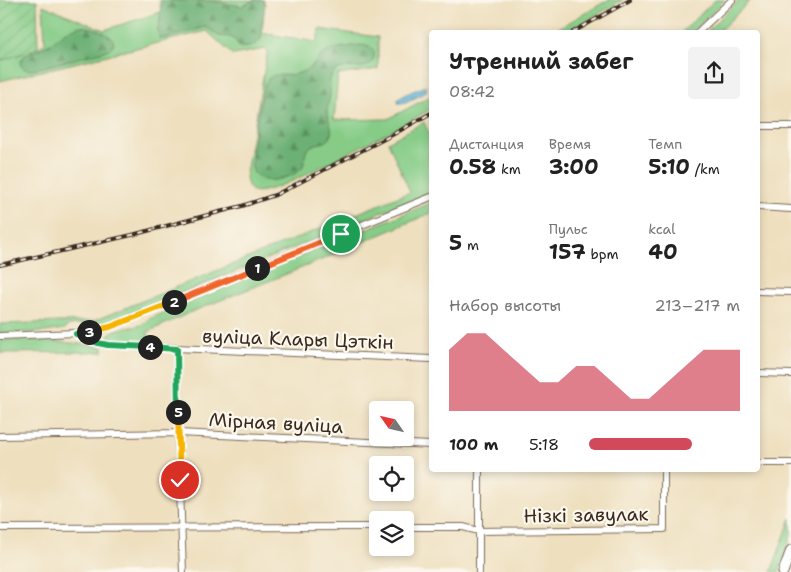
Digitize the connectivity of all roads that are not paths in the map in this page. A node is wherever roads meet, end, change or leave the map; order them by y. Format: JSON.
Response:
{"nodes":[{"id":1,"x":732,"y":0,"type":"edge"},
{"id":2,"x":700,"y":30,"type":"edge"},
{"id":3,"x":760,"y":126,"type":"edge"},
{"id":4,"x":791,"y":126,"type":"edge"},
{"id":5,"x":429,"y":198,"type":"edge"},
{"id":6,"x":760,"y":207,"type":"edge"},
{"id":7,"x":791,"y":208,"type":"edge"},
{"id":8,"x":760,"y":291,"type":"edge"},
{"id":9,"x":791,"y":292,"type":"edge"},
{"id":10,"x":76,"y":334,"type":"junction"},
{"id":11,"x":0,"y":336,"type":"edge"},
{"id":12,"x":177,"y":349,"type":"junction"},
{"id":13,"x":429,"y":359,"type":"edge"},
{"id":14,"x":760,"y":372,"type":"edge"},
{"id":15,"x":791,"y":374,"type":"edge"},
{"id":16,"x":178,"y":433,"type":"junction"},
{"id":17,"x":0,"y":436,"type":"edge"},
{"id":18,"x":429,"y":445,"type":"edge"},
{"id":19,"x":760,"y":462,"type":"edge"},
{"id":20,"x":791,"y":463,"type":"edge"},
{"id":21,"x":480,"y":472,"type":"edge"},
{"id":22,"x":664,"y":472,"type":"edge"},
{"id":23,"x":369,"y":527,"type":"edge"},
{"id":24,"x":414,"y":527,"type":"edge"},
{"id":25,"x":0,"y":528,"type":"edge"},
{"id":26,"x":182,"y":528,"type":"junction"},
{"id":27,"x":479,"y":531,"type":"junction"},
{"id":28,"x":791,"y":550,"type":"edge"},
{"id":29,"x":183,"y":572,"type":"edge"},
{"id":30,"x":479,"y":572,"type":"edge"},
{"id":31,"x":783,"y":572,"type":"edge"}],
"edges":[{"from":1,"to":2,"type":"street"},
{"from":3,"to":4,"type":"street"},
{"from":5,"to":10,"type":"street"},
{"from":6,"to":7,"type":"street"},
{"from":8,"to":9,"type":"street"},
{"from":10,"to":11,"type":"street"},
{"from":10,"to":12,"type":"street","name":"вуліца Клары Цэткін"},
{"from":12,"to":13,"type":"street","name":"вуліца Клары Цэткін"},
{"from":12,"to":16,"type":"street"},
{"from":14,"to":15,"type":"street"},
{"from":16,"to":17,"type":"street","name":"Мірная вуліца"},
{"from":16,"to":18,"type":"street","name":"Мірная вуліца"},
{"from":16,"to":26,"type":"street"},
{"from":19,"to":20,"type":"street"},
{"from":21,"to":27,"type":"street"},
{"from":22,"to":27,"type":"street","name":"Нізкі завулак"},
{"from":23,"to":26,"type":"street"},
{"from":24,"to":27,"type":"street"},
{"from":25,"to":26,"type":"street"},
{"from":26,"to":29,"type":"street"},
{"from":27,"to":30,"type":"street"},
{"from":28,"to":31,"type":"main road"}]}
